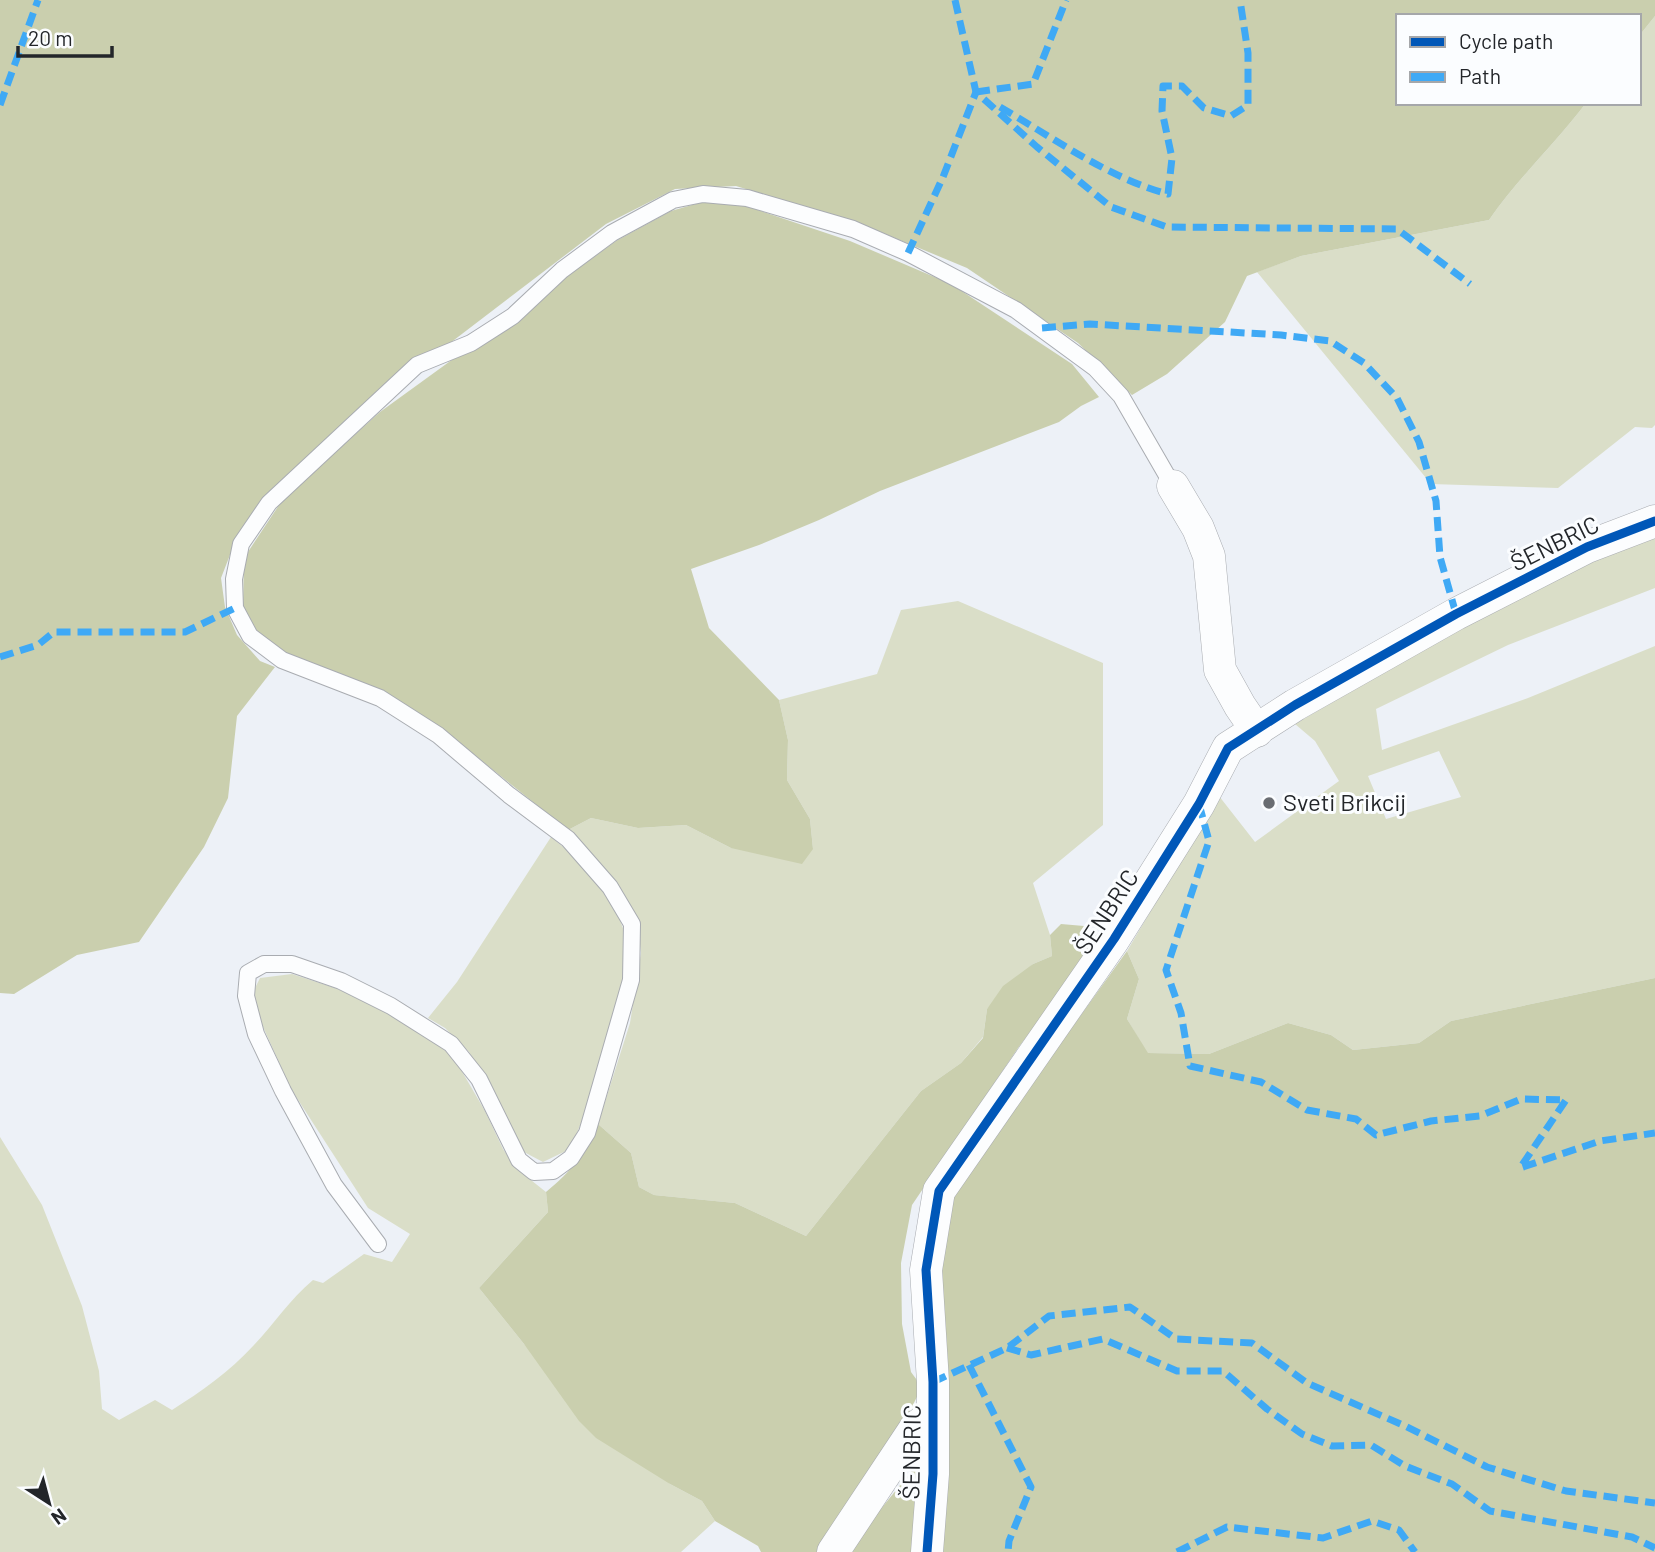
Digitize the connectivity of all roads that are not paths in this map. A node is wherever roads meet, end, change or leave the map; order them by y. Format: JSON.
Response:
{"nodes":[{"id":1,"x":1173,"y":486,"type":"joint"},
{"id":2,"x":1655,"y":521,"type":"edge"},
{"id":3,"x":1257,"y":731,"type":"junction"},
{"id":4,"x":378,"y":1244,"type":"dead end"},
{"id":5,"x":932,"y":1415,"type":"junction"},
{"id":6,"x":833,"y":1552,"type":"edge"},
{"id":7,"x":927,"y":1552,"type":"edge"}],
"edges":[{"from":1,"to":3,"type":"street"},
{"from":1,"to":4,"type":"lane"},
{"from":2,"to":3,"type":"street","name":"ŠENBRIC"},
{"from":3,"to":5,"type":"street","name":"ŠENBRIC"},
{"from":5,"to":6,"type":"street","name":"ŠENBRIC"},
{"from":5,"to":7,"type":"street","name":"ŠENBRIC"}]}
